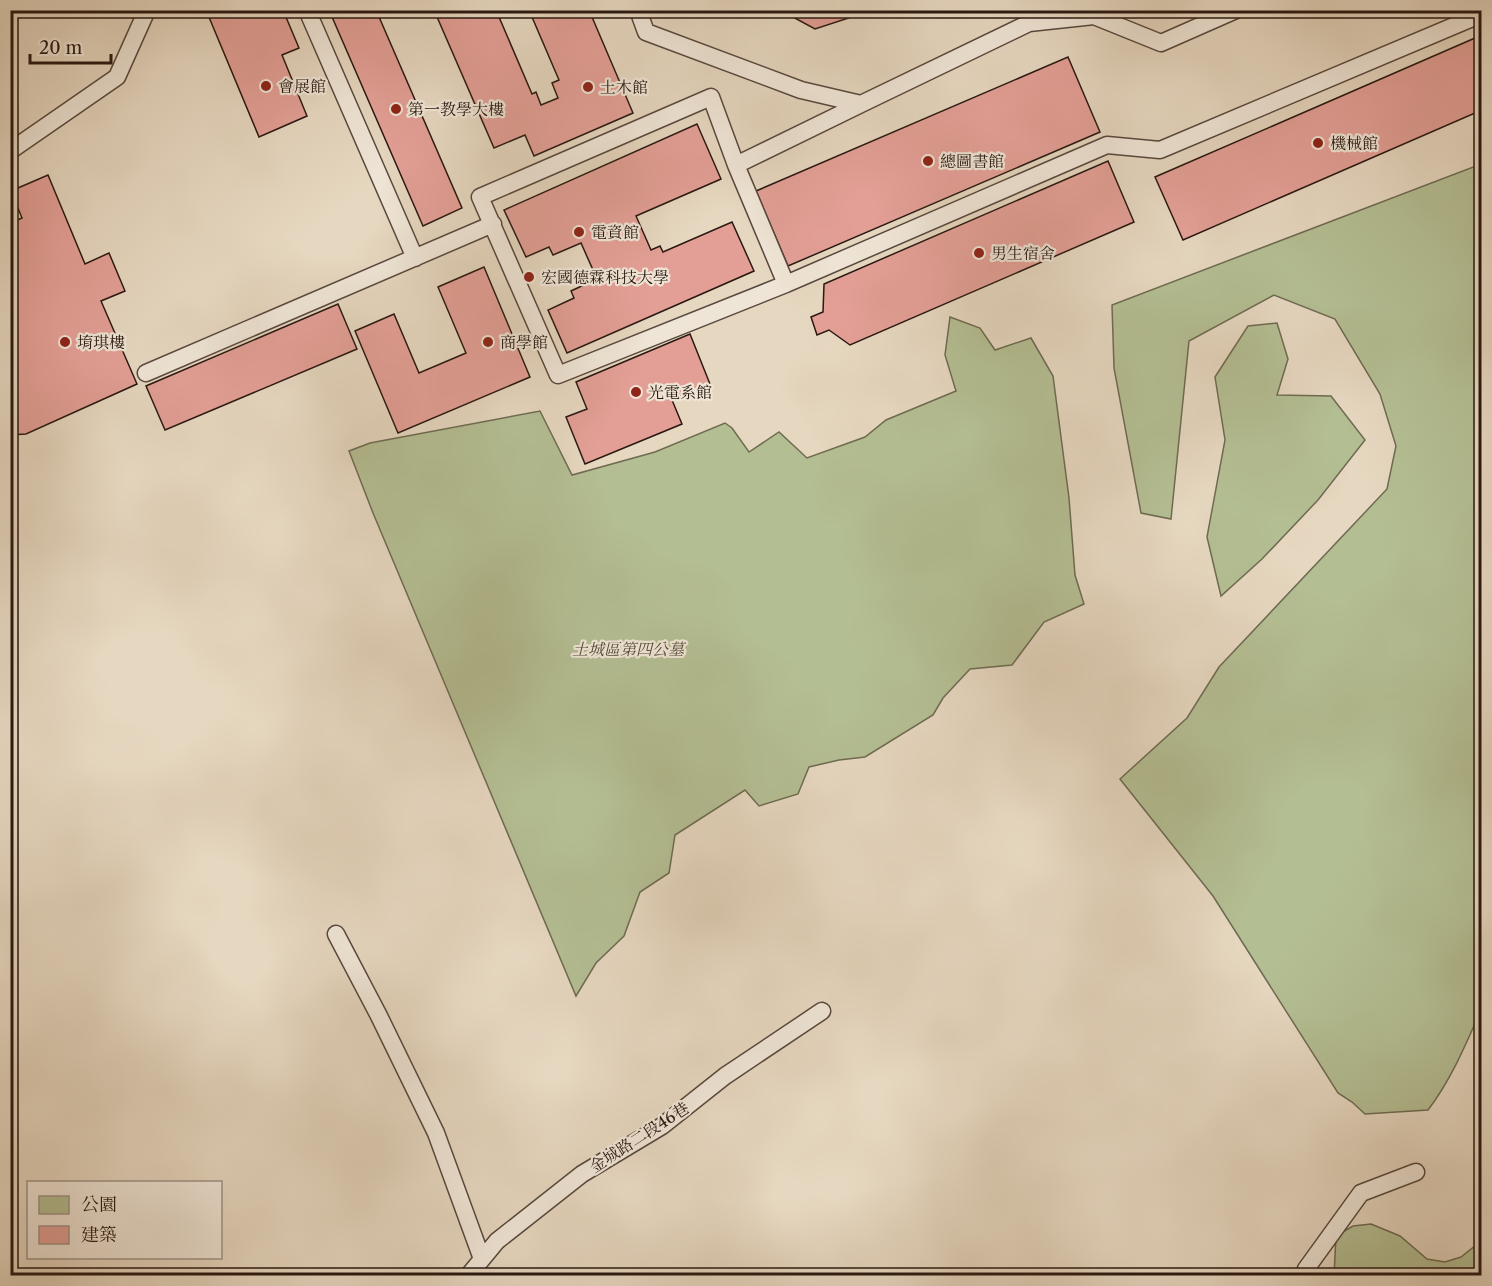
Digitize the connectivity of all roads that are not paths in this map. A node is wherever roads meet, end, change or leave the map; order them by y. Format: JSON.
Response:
{"nodes":[{"id":1,"x":147,"y":10,"type":"edge"},
{"id":2,"x":307,"y":10,"type":"edge"},
{"id":3,"x":638,"y":10,"type":"edge"},
{"id":4,"x":1236,"y":10,"type":"edge"},
{"id":5,"x":1482,"y":14,"type":"edge"},
{"id":6,"x":861,"y":104,"type":"junction"},
{"id":7,"x":10,"y":151,"type":"edge"},
{"id":8,"x":736,"y":165,"type":"junction"},
{"id":9,"x":493,"y":224,"type":"junction"},
{"id":10,"x":415,"y":258,"type":"junction"},
{"id":11,"x":786,"y":284,"type":"junction"},
{"id":12,"x":146,"y":373,"type":"dead end"},
{"id":13,"x":336,"y":934,"type":"dead end"},
{"id":14,"x":822,"y":1011,"type":"dead end"},
{"id":15,"x":1416,"y":1172,"type":"dead end"},
{"id":16,"x":482,"y":1259,"type":"junction"},
{"id":17,"x":468,"y":1275,"type":"edge"},
{"id":18,"x":1305,"y":1275,"type":"edge"}],
"edges":[{"from":1,"to":7,"type":"lane"},
{"from":2,"to":10,"type":"lane"},
{"from":3,"to":6,"type":"lane"},
{"from":4,"to":6,"type":"lane"},
{"from":5,"to":11,"type":"lane"},
{"from":6,"to":8,"type":"lane"},
{"from":8,"to":9,"type":"lane"},
{"from":8,"to":11,"type":"lane"},
{"from":9,"to":10,"type":"lane"},
{"from":9,"to":11,"type":"lane"},
{"from":10,"to":12,"type":"lane"},
{"from":13,"to":16,"type":"lane"},
{"from":14,"to":16,"type":"lane","name":"金城路二段46巷"},
{"from":15,"to":18,"type":"lane"},
{"from":16,"to":17,"type":"lane","name":"金城路二段46巷"}]}
